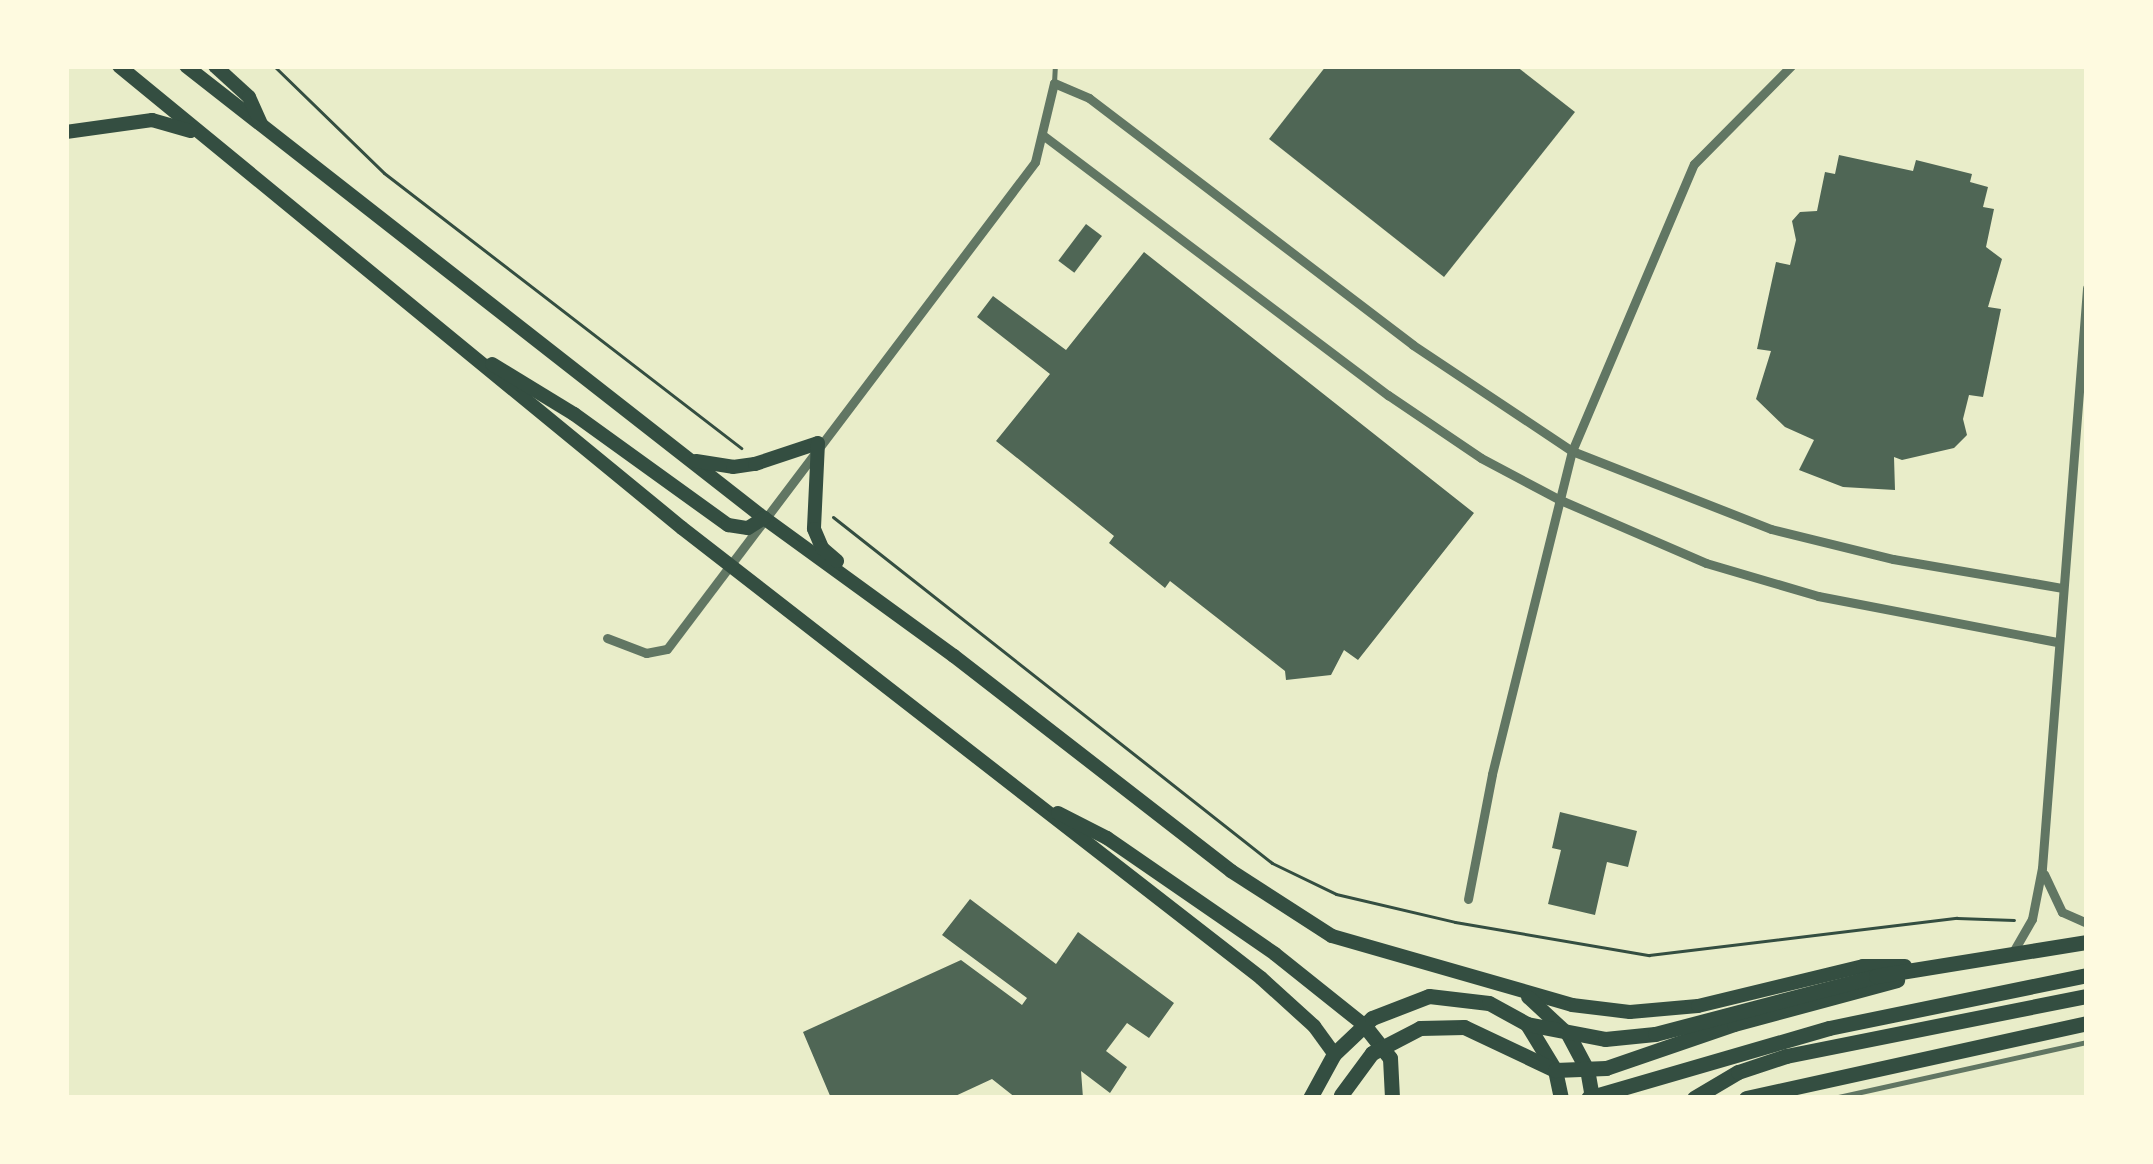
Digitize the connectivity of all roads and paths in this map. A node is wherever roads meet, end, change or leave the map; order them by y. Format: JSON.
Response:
{"nodes":[{"id":1,"x":119,"y":66,"type":"edge"},
{"id":2,"x":186,"y":66,"type":"edge"},
{"id":3,"x":215,"y":66,"type":"edge"},
{"id":4,"x":274,"y":66,"type":"edge"},
{"id":5,"x":1055,"y":66,"type":"edge"},
{"id":6,"x":1791,"y":66,"type":"edge"},
{"id":7,"x":1054,"y":83,"type":"junction"},
{"id":8,"x":264,"y":128,"type":"junction"},
{"id":9,"x":66,"y":132,"type":"edge"},
{"id":10,"x":201,"y":134,"type":"junction"},
{"id":11,"x":1044,"y":136,"type":"junction"},
{"id":12,"x":2087,"y":288,"type":"edge"},
{"id":13,"x":447,"y":337,"type":"junction"},
{"id":14,"x":818,"y":442,"type":"junction"},
{"id":15,"x":1572,"y":452,"type":"junction"},
{"id":16,"x":687,"y":458,"type":"junction"},
{"id":17,"x":755,"y":464,"type":"junction"},
{"id":18,"x":1558,"y":500,"type":"junction"},
{"id":19,"x":829,"y":514,"type":"dead end"},
{"id":20,"x":764,"y":518,"type":"junction"},
{"id":21,"x":731,"y":566,"type":"junction"},
{"id":22,"x":859,"y":587,"type":"junction"},
{"id":23,"x":2062,"y":588,"type":"junction"},
{"id":24,"x":608,"y":638,"type":"dead end"},
{"id":25,"x":2056,"y":642,"type":"junction"},
{"id":26,"x":1042,"y":805,"type":"junction"},
{"id":27,"x":2042,"y":868,"type":"junction"},
{"id":28,"x":1468,"y":899,"type":"dead end"},
{"id":29,"x":2024,"y":920,"type":"dead end"},
{"id":30,"x":2087,"y":922,"type":"edge"},
{"id":31,"x":2087,"y":942,"type":"edge"},
{"id":32,"x":2010,"y":956,"type":"junction"},
{"id":33,"x":1934,"y":967,"type":"junction"},
{"id":34,"x":2087,"y":975,"type":"edge"},
{"id":35,"x":1514,"y":988,"type":"junction"},
{"id":36,"x":2087,"y":996,"type":"edge"},
{"id":37,"x":2087,"y":1023,"type":"edge"},
{"id":38,"x":1364,"y":1024,"type":"junction"},
{"id":39,"x":1527,"y":1024,"type":"junction"},
{"id":40,"x":1568,"y":1034,"type":"junction"},
{"id":41,"x":2087,"y":1042,"type":"edge"},
{"id":42,"x":1382,"y":1045,"type":"junction"},
{"id":43,"x":1334,"y":1054,"type":"junction"},
{"id":44,"x":1588,"y":1069,"type":"junction"},
{"id":45,"x":1555,"y":1070,"type":"junction"},
{"id":46,"x":1340,"y":1096,"type":"edge"},
{"id":47,"x":1310,"y":1098,"type":"edge"},
{"id":48,"x":1392,"y":1098,"type":"edge"},
{"id":49,"x":1561,"y":1098,"type":"edge"},
{"id":50,"x":1590,"y":1098,"type":"edge"},
{"id":51,"x":1694,"y":1098,"type":"edge"},
{"id":52,"x":1746,"y":1098,"type":"edge"},
{"id":53,"x":1834,"y":1098,"type":"edge"}],
"edges":[{"from":1,"to":10,"type":"main road"},
{"from":2,"to":8,"type":"main road"},
{"from":3,"to":8,"type":"main road"},
{"from":4,"to":17,"type":"path"},
{"from":5,"to":7,"type":"lane"},
{"from":6,"to":15,"type":"street"},
{"from":7,"to":11,"type":"street"},
{"from":7,"to":15,"type":"street"},
{"from":8,"to":16,"type":"main road"},
{"from":9,"to":10,"type":"main road"},
{"from":10,"to":13,"type":"main road"},
{"from":11,"to":14,"type":"street"},
{"from":11,"to":18,"type":"street"},
{"from":12,"to":23,"type":"street"},
{"from":13,"to":20,"type":"main road"},
{"from":13,"to":21,"type":"main road"},
{"from":14,"to":17,"type":"main road"},
{"from":14,"to":20,"type":"street"},
{"from":14,"to":22,"type":"main road"},
{"from":15,"to":18,"type":"street"},
{"from":15,"to":23,"type":"street"},
{"from":16,"to":17,"type":"main road"},
{"from":16,"to":20,"type":"main road"},
{"from":18,"to":25,"type":"street"},
{"from":18,"to":28,"type":"street"},
{"from":19,"to":29,"type":"path"},
{"from":20,"to":21,"type":"street"},
{"from":20,"to":22,"type":"main road"},
{"from":21,"to":24,"type":"street"},
{"from":21,"to":26,"type":"main road"},
{"from":22,"to":35,"type":"main road"},
{"from":23,"to":25,"type":"street"},
{"from":25,"to":27,"type":"street"},
{"from":26,"to":38,"type":"main road"},
{"from":26,"to":43,"type":"main road"},
{"from":27,"to":30,"type":"street"},
{"from":27,"to":32,"type":"street"},
{"from":31,"to":32,"type":"main road"},
{"from":32,"to":33,"type":"main road"},
{"from":33,"to":35,"type":"main road"},
{"from":33,"to":40,"type":"main road"},
{"from":33,"to":44,"type":"main road"},
{"from":34,"to":50,"type":"main road"},
{"from":35,"to":40,"type":"main road"},
{"from":36,"to":51,"type":"main road"},
{"from":37,"to":52,"type":"main road"},
{"from":38,"to":39,"type":"main road"},
{"from":38,"to":42,"type":"main road"},
{"from":38,"to":43,"type":"main road"},
{"from":39,"to":40,"type":"main road"},
{"from":39,"to":45,"type":"main road"},
{"from":40,"to":44,"type":"main road"},
{"from":41,"to":53,"type":"lane"},
{"from":42,"to":45,"type":"main road"},
{"from":42,"to":46,"type":"main road"},
{"from":42,"to":48,"type":"main road"},
{"from":43,"to":46,"type":"main road"},
{"from":43,"to":47,"type":"main road"},
{"from":44,"to":45,"type":"main road"},
{"from":44,"to":50,"type":"main road"},
{"from":45,"to":49,"type":"main road"}]}
